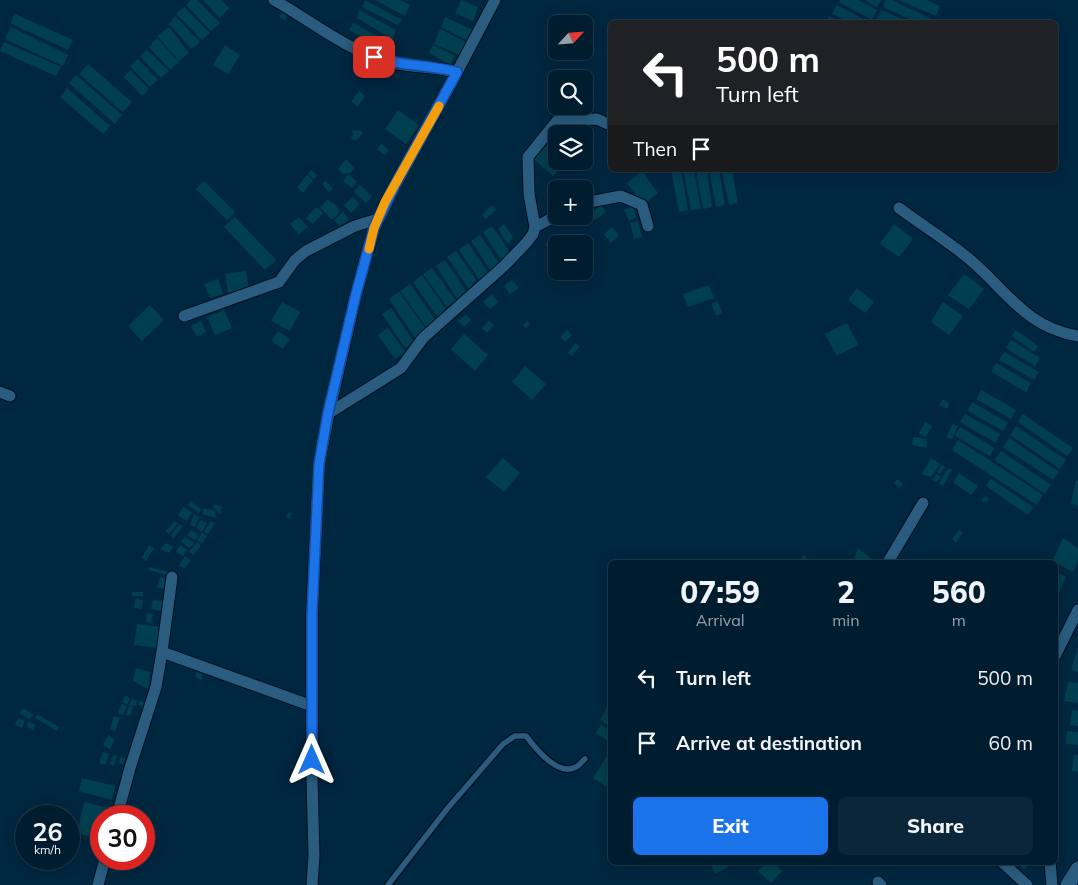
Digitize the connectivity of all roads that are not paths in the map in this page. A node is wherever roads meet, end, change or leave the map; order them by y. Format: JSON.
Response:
{"nodes":[{"id":1,"x":274,"y":0,"type":"edge"},
{"id":2,"x":495,"y":0,"type":"edge"},
{"id":3,"x":457,"y":72,"type":"junction"},
{"id":4,"x":608,"y":124,"type":"edge"},
{"id":5,"x":593,"y":201,"type":"edge"},
{"id":6,"x":899,"y":208,"type":"dead end"},
{"id":7,"x":378,"y":219,"type":"junction"},
{"id":8,"x":548,"y":220,"type":"edge"},
{"id":9,"x":648,"y":226,"type":"dead end"},
{"id":10,"x":535,"y":227,"type":"junction"},
{"id":11,"x":184,"y":316,"type":"dead end"},
{"id":12,"x":1078,"y":336,"type":"edge"},
{"id":13,"x":328,"y":413,"type":"junction"},
{"id":14,"x":923,"y":504,"type":"dead end"},
{"id":15,"x":889,"y":560,"type":"edge"},
{"id":16,"x":172,"y":577,"type":"dead end"},
{"id":17,"x":1078,"y":610,"type":"edge"},
{"id":18,"x":1058,"y":650,"type":"edge"},
{"id":19,"x":162,"y":652,"type":"junction"},
{"id":20,"x":312,"y":706,"type":"junction"},
{"id":21,"x":585,"y":759,"type":"dead end"},
{"id":22,"x":121,"y":805,"type":"edge"},
{"id":23,"x":1005,"y":865,"type":"edge"},
{"id":24,"x":1050,"y":865,"type":"edge"},
{"id":25,"x":1078,"y":869,"type":"edge"},
{"id":26,"x":102,"y":870,"type":"edge"},
{"id":27,"x":98,"y":885,"type":"edge"},
{"id":28,"x":312,"y":885,"type":"edge"},
{"id":29,"x":388,"y":885,"type":"edge"},
{"id":30,"x":1027,"y":885,"type":"edge"},
{"id":31,"x":1052,"y":885,"type":"edge"},
{"id":32,"x":1068,"y":885,"type":"edge"}],
"edges":[{"from":1,"to":3,"type":"street"},
{"from":2,"to":3,"type":"street"},
{"from":3,"to":7,"type":"street"},
{"from":4,"to":10,"type":"street"},
{"from":5,"to":9,"type":"street"},
{"from":6,"to":12,"type":"street"},
{"from":7,"to":11,"type":"street"},
{"from":7,"to":13,"type":"street"},
{"from":8,"to":10,"type":"street"},
{"from":10,"to":13,"type":"street"},
{"from":13,"to":20,"type":"street"},
{"from":14,"to":15,"type":"street"},
{"from":16,"to":19,"type":"street"},
{"from":17,"to":18,"type":"street"},
{"from":19,"to":20,"type":"street"},
{"from":19,"to":22,"type":"street"},
{"from":20,"to":28,"type":"street"},
{"from":21,"to":29,"type":"lane"},
{"from":23,"to":30,"type":"street"},
{"from":24,"to":31,"type":"street"},
{"from":25,"to":32,"type":"main road"},
{"from":26,"to":27,"type":"street"}]}
